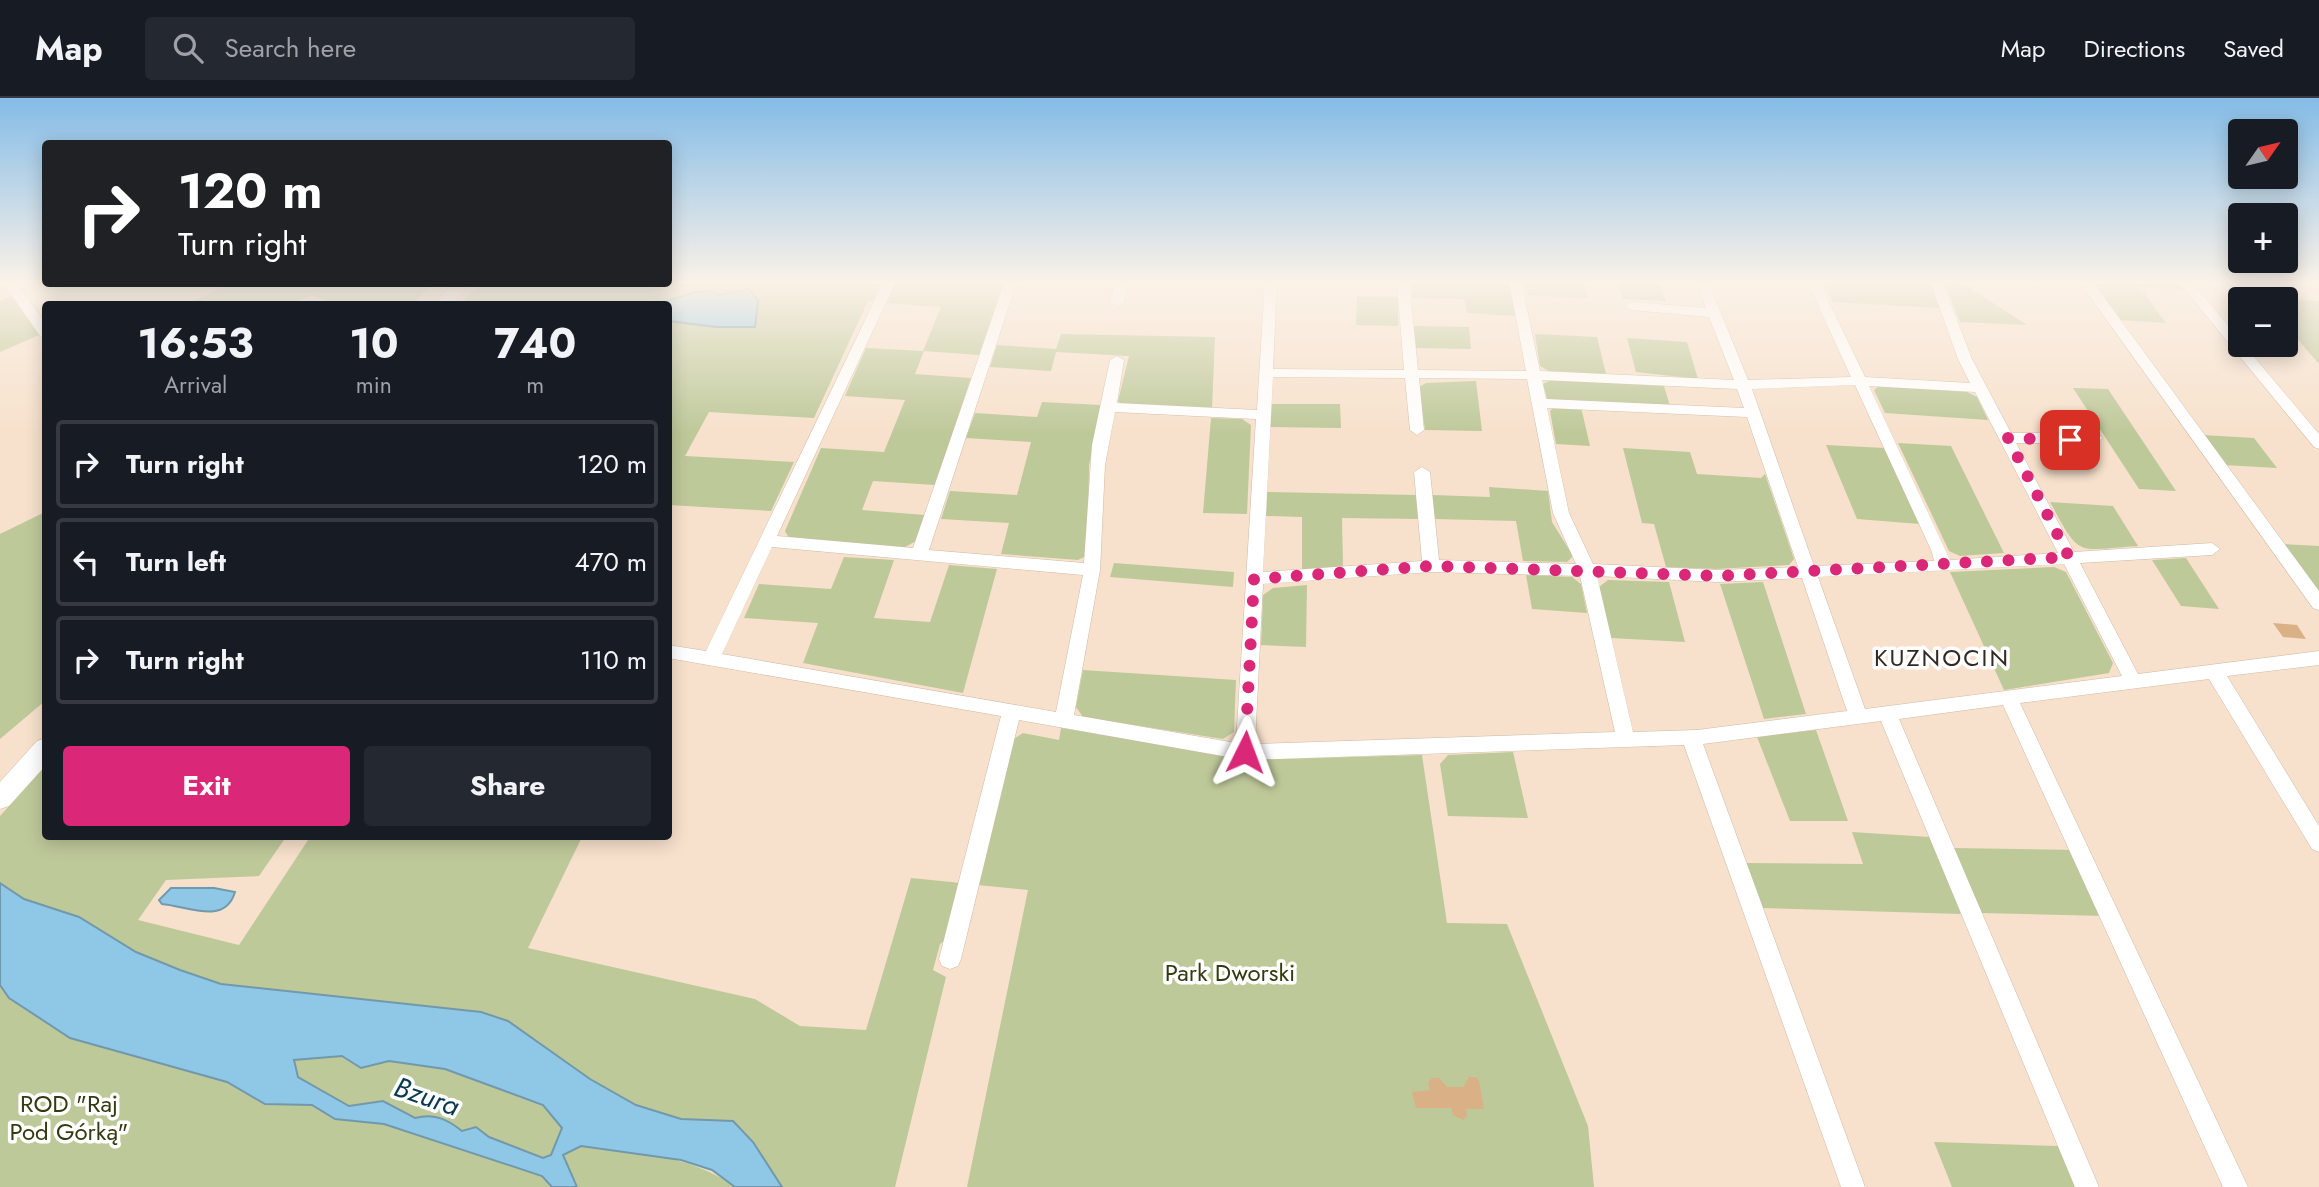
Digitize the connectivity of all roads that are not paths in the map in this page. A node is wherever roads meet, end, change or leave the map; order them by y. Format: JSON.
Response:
{"nodes":[{"id":1,"x":866,"y":332,"type":"edge"},
{"id":2,"x":994,"y":332,"type":"edge"},
{"id":3,"x":1268,"y":332,"type":"edge"},
{"id":4,"x":1407,"y":332,"type":"edge"},
{"id":5,"x":1525,"y":332,"type":"edge"},
{"id":6,"x":1722,"y":332,"type":"edge"},
{"id":7,"x":1836,"y":332,"type":"edge"},
{"id":8,"x":1955,"y":332,"type":"edge"},
{"id":9,"x":2122,"y":332,"type":"edge"},
{"id":10,"x":2226,"y":332,"type":"edge"},
{"id":11,"x":1117,"y":360,"type":"dead end"},
{"id":12,"x":1266,"y":373,"type":"junction"},
{"id":13,"x":1533,"y":375,"type":"junction"},
{"id":14,"x":1411,"y":377,"type":"junction"},
{"id":15,"x":1860,"y":381,"type":"junction"},
{"id":16,"x":1743,"y":385,"type":"junction"},
{"id":17,"x":1980,"y":388,"type":"junction"},
{"id":18,"x":1540,"y":403,"type":"junction"},
{"id":19,"x":1109,"y":407,"type":"junction"},
{"id":20,"x":1753,"y":413,"type":"junction"},
{"id":21,"x":1262,"y":415,"type":"junction"},
{"id":22,"x":1417,"y":430,"type":"dead end"},
{"id":23,"x":2008,"y":438,"type":"junction"},
{"id":24,"x":2096,"y":438,"type":"dead end"},
{"id":25,"x":2319,"y":444,"type":"edge"},
{"id":26,"x":1422,"y":472,"type":"dead end"},
{"id":27,"x":767,"y":541,"type":"junction"},
{"id":28,"x":2212,"y":549,"type":"dead end"},
{"id":29,"x":919,"y":555,"type":"junction"},
{"id":30,"x":2069,"y":557,"type":"junction"},
{"id":31,"x":1431,"y":566,"type":"junction"},
{"id":32,"x":1943,"y":566,"type":"junction"},
{"id":33,"x":1092,"y":570,"type":"junction"},
{"id":34,"x":1587,"y":570,"type":"junction"},
{"id":35,"x":1807,"y":572,"type":"junction"},
{"id":36,"x":1254,"y":579,"type":"junction"},
{"id":37,"x":2319,"y":604,"type":"edge"},
{"id":38,"x":672,"y":651,"type":"edge"},
{"id":39,"x":2319,"y":657,"type":"edge"},
{"id":40,"x":711,"y":659,"type":"junction"},
{"id":41,"x":2214,"y":671,"type":"junction"},
{"id":42,"x":2133,"y":681,"type":"junction"},
{"id":43,"x":2008,"y":696,"type":"junction"},
{"id":44,"x":1887,"y":712,"type":"junction"},
{"id":45,"x":1011,"y":713,"type":"junction"},
{"id":46,"x":1858,"y":716,"type":"junction"},
{"id":47,"x":1063,"y":722,"type":"junction"},
{"id":48,"x":1691,"y":737,"type":"junction"},
{"id":49,"x":1626,"y":740,"type":"junction"},
{"id":50,"x":42,"y":752,"type":"edge"},
{"id":51,"x":1245,"y":752,"type":"junction"},
{"id":52,"x":0,"y":799,"type":"edge"},
{"id":53,"x":2319,"y":843,"type":"edge"},
{"id":54,"x":950,"y":959,"type":"dead end"},
{"id":55,"x":1853,"y":1187,"type":"edge"},
{"id":56,"x":2087,"y":1187,"type":"edge"},
{"id":57,"x":2236,"y":1187,"type":"edge"}],
"edges":[{"from":1,"to":27,"type":"street"},
{"from":2,"to":29,"type":"street"},
{"from":3,"to":12,"type":"street"},
{"from":4,"to":14,"type":"street"},
{"from":5,"to":13,"type":"street"},
{"from":6,"to":16,"type":"street"},
{"from":7,"to":15,"type":"street"},
{"from":8,"to":17,"type":"street"},
{"from":9,"to":37,"type":"street"},
{"from":10,"to":25,"type":"street"},
{"from":11,"to":19,"type":"street"},
{"from":12,"to":14,"type":"street"},
{"from":12,"to":21,"type":"street"},
{"from":13,"to":14,"type":"street"},
{"from":13,"to":16,"type":"street"},
{"from":13,"to":18,"type":"street"},
{"from":14,"to":22,"type":"street"},
{"from":15,"to":16,"type":"street"},
{"from":15,"to":17,"type":"street"},
{"from":15,"to":32,"type":"street"},
{"from":16,"to":20,"type":"street"},
{"from":17,"to":23,"type":"street"},
{"from":18,"to":20,"type":"street"},
{"from":18,"to":34,"type":"street"},
{"from":19,"to":21,"type":"street"},
{"from":19,"to":33,"type":"street"},
{"from":20,"to":35,"type":"street"},
{"from":21,"to":36,"type":"street"},
{"from":23,"to":24,"type":"street"},
{"from":23,"to":30,"type":"street"},
{"from":26,"to":31,"type":"street"},
{"from":27,"to":29,"type":"street"},
{"from":27,"to":40,"type":"street"},
{"from":28,"to":30,"type":"street"},
{"from":29,"to":33,"type":"street"},
{"from":30,"to":32,"type":"street"},
{"from":30,"to":42,"type":"street"},
{"from":31,"to":34,"type":"street"},
{"from":31,"to":36,"type":"street"},
{"from":32,"to":35,"type":"street"},
{"from":33,"to":47,"type":"street"},
{"from":34,"to":35,"type":"street"},
{"from":34,"to":49,"type":"street"},
{"from":35,"to":46,"type":"street"},
{"from":36,"to":51,"type":"street"},
{"from":38,"to":40,"type":"street"},
{"from":39,"to":41,"type":"street"},
{"from":40,"to":45,"type":"street"},
{"from":41,"to":42,"type":"street"},
{"from":41,"to":53,"type":"street"},
{"from":42,"to":43,"type":"street"},
{"from":43,"to":44,"type":"street"},
{"from":43,"to":57,"type":"street"},
{"from":44,"to":46,"type":"street"},
{"from":44,"to":56,"type":"street"},
{"from":45,"to":47,"type":"street"},
{"from":45,"to":54,"type":"street"},
{"from":46,"to":48,"type":"street"},
{"from":47,"to":51,"type":"street"},
{"from":48,"to":49,"type":"street"},
{"from":48,"to":55,"type":"street"},
{"from":49,"to":51,"type":"street"},
{"from":50,"to":52,"type":"main road"}]}
